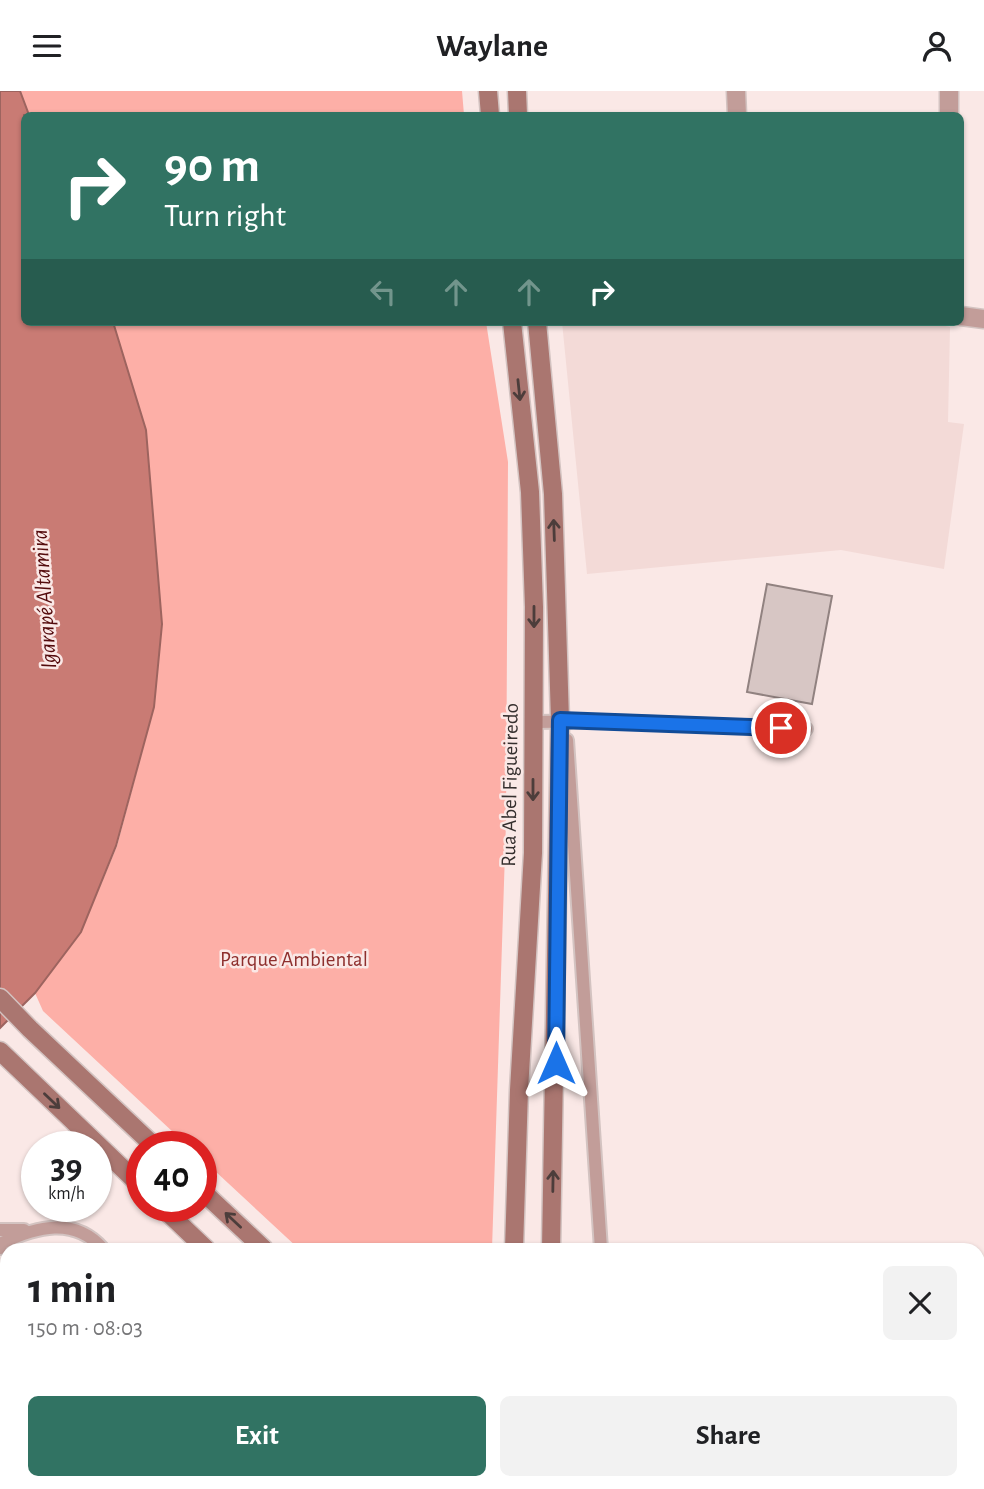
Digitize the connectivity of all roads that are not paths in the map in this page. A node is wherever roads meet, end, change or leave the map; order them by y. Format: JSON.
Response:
{"nodes":[{"id":1,"x":488,"y":91,"type":"edge"},
{"id":2,"x":517,"y":91,"type":"edge"},
{"id":3,"x":736,"y":91,"type":"edge"},
{"id":4,"x":949,"y":91,"type":"edge"},
{"id":5,"x":490,"y":112,"type":"edge"},
{"id":6,"x":518,"y":112,"type":"edge"},
{"id":7,"x":737,"y":112,"type":"edge"},
{"id":8,"x":949,"y":112,"type":"edge"},
{"id":9,"x":964,"y":316,"type":"edge"},
{"id":10,"x":984,"y":319,"type":"edge"},
{"id":11,"x":512,"y":326,"type":"edge"},
{"id":12,"x":537,"y":326,"type":"edge"},
{"id":13,"x":563,"y":720,"type":"junction"},
{"id":14,"x":534,"y":722,"type":"junction"},
{"id":15,"x":806,"y":729,"type":"dead end"},
{"id":16,"x":0,"y":998,"type":"edge"},
{"id":17,"x":1,"y":1053,"type":"edge"},
{"id":18,"x":138,"y":1131,"type":"edge"},
{"id":19,"x":126,"y":1172,"type":"edge"},
{"id":20,"x":217,"y":1205,"type":"edge"},
{"id":21,"x":178,"y":1222,"type":"edge"},
{"id":22,"x":0,"y":1230,"type":"edge"},
{"id":23,"x":30,"y":1230,"type":"junction"},
{"id":24,"x":4,"y":1243,"type":"edge"},
{"id":25,"x":94,"y":1243,"type":"edge"},
{"id":26,"x":200,"y":1243,"type":"edge"},
{"id":27,"x":258,"y":1243,"type":"edge"},
{"id":28,"x":514,"y":1243,"type":"edge"},
{"id":29,"x":551,"y":1243,"type":"edge"},
{"id":30,"x":601,"y":1243,"type":"edge"}],
"edges":[{"from":1,"to":5,"type":"street"},
{"from":2,"to":6,"type":"street"},
{"from":3,"to":7,"type":"street"},
{"from":4,"to":8,"type":"street"},
{"from":9,"to":10,"type":"street"},
{"from":11,"to":14,"type":"street","name":"Rua Abel Figueiredo","one_way":true},
{"from":13,"to":12,"type":"street","one_way":true},
{"from":13,"to":14,"type":"lane"},
{"from":13,"to":15,"type":"lane"},
{"from":29,"to":13,"type":"street","one_way":true},
{"from":13,"to":30,"type":"lane"},
{"from":14,"to":28,"type":"street","name":"Rua Abel Figueiredo","one_way":true},
{"from":16,"to":18,"type":"street"},
{"from":17,"to":19,"type":"street","one_way":true},
{"from":27,"to":20,"type":"street","one_way":true},
{"from":21,"to":26,"type":"street"},
{"from":22,"to":23,"type":"lane"},
{"from":23,"to":24,"type":"lane"},
{"from":23,"to":25,"type":"lane"}]}
